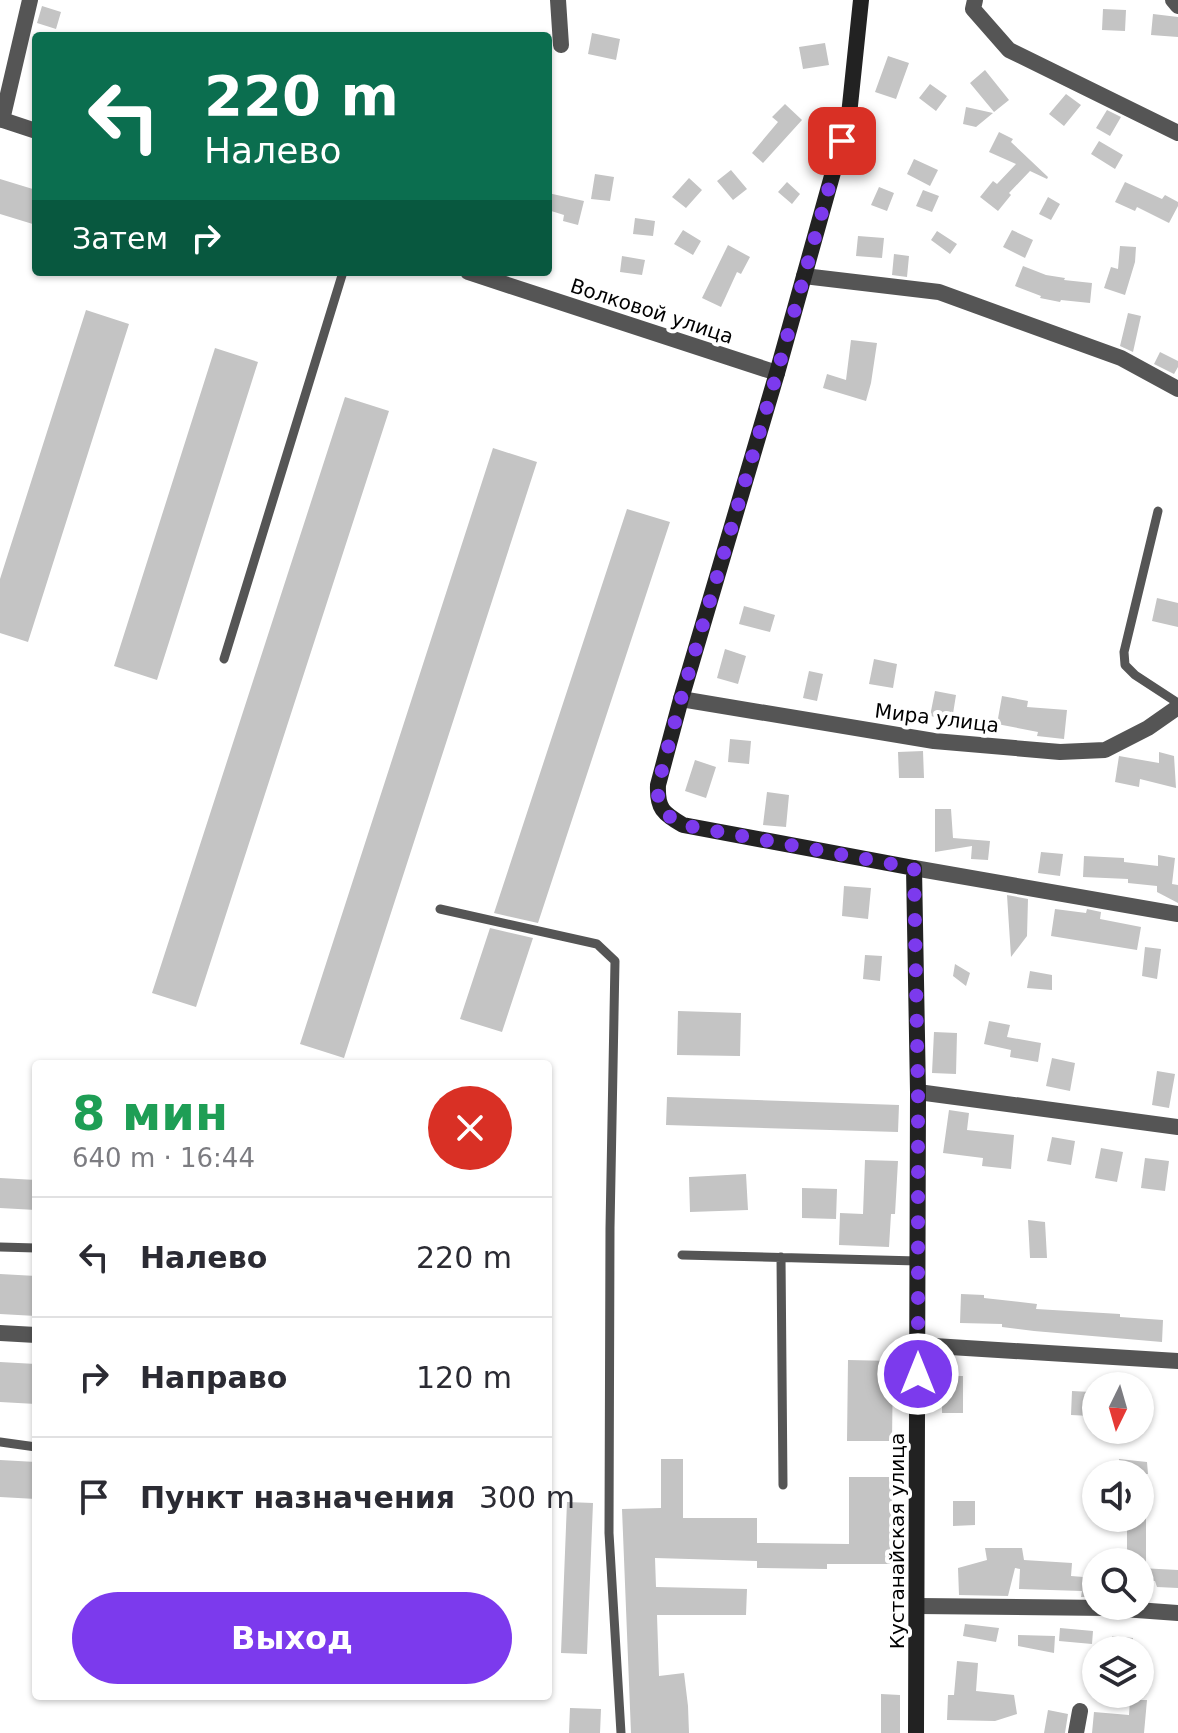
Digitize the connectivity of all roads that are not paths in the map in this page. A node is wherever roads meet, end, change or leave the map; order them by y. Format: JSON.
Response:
{"nodes":[{"id":1,"x":30,"y":0,"type":"edge"},
{"id":2,"x":558,"y":0,"type":"edge"},
{"id":3,"x":861,"y":0,"type":"edge"},
{"id":4,"x":975,"y":0,"type":"edge"},
{"id":5,"x":1173,"y":0,"type":"edge"},
{"id":6,"x":1178,"y":6,"type":"edge"},
{"id":7,"x":29,"y":38,"type":"edge"},
{"id":8,"x":561,"y":45,"type":"dead end"},
{"id":9,"x":1,"y":119,"type":"edge"},
{"id":10,"x":32,"y":130,"type":"edge"},
{"id":11,"x":1178,"y":133,"type":"edge"},
{"id":12,"x":342,"y":276,"type":"edge"},
{"id":13,"x":480,"y":276,"type":"edge"},
{"id":14,"x":804,"y":276,"type":"junction"},
{"id":15,"x":777,"y":373,"type":"junction"},
{"id":16,"x":1178,"y":389,"type":"edge"},
{"id":17,"x":1158,"y":511,"type":"dead end"},
{"id":18,"x":224,"y":659,"type":"dead end"},
{"id":19,"x":681,"y":699,"type":"junction"},
{"id":20,"x":1178,"y":705,"type":"edge"},
{"id":21,"x":914,"y":868,"type":"junction"},
{"id":22,"x":440,"y":909,"type":"dead end"},
{"id":23,"x":1178,"y":914,"type":"edge"},
{"id":24,"x":918,"y":1092,"type":"junction"},
{"id":25,"x":1178,"y":1127,"type":"edge"},
{"id":26,"x":0,"y":1247,"type":"edge"},
{"id":27,"x":32,"y":1248,"type":"edge"},
{"id":28,"x":682,"y":1255,"type":"dead end"},
{"id":29,"x":781,"y":1257,"type":"junction"},
{"id":30,"x":918,"y":1261,"type":"junction"},
{"id":31,"x":0,"y":1333,"type":"edge"},
{"id":32,"x":32,"y":1335,"type":"edge"},
{"id":33,"x":918,"y":1345,"type":"junction"},
{"id":34,"x":1178,"y":1361,"type":"edge"},
{"id":35,"x":0,"y":1442,"type":"edge"},
{"id":36,"x":32,"y":1446,"type":"edge"},
{"id":37,"x":783,"y":1485,"type":"dead end"},
{"id":38,"x":918,"y":1606,"type":"junction"},
{"id":39,"x":1178,"y":1613,"type":"edge"},
{"id":40,"x":1080,"y":1711,"type":"dead end"},
{"id":41,"x":621,"y":1733,"type":"edge"},
{"id":42,"x":916,"y":1733,"type":"edge"},
{"id":43,"x":1076,"y":1733,"type":"edge"}],
"edges":[{"from":1,"to":7,"type":"street"},
{"from":2,"to":8,"type":"street"},
{"from":3,"to":14,"type":"street"},
{"from":4,"to":11,"type":"street"},
{"from":5,"to":6,"type":"street"},
{"from":7,"to":9,"type":"street"},
{"from":9,"to":10,"type":"street"},
{"from":12,"to":18,"type":"lane"},
{"from":13,"to":15,"type":"street","name":"Волковой улица"},
{"from":14,"to":15,"type":"street"},
{"from":14,"to":16,"type":"street"},
{"from":15,"to":19,"type":"street"},
{"from":17,"to":20,"type":"lane"},
{"from":19,"to":20,"type":"street","name":"Мира улица"},
{"from":19,"to":21,"type":"street"},
{"from":21,"to":23,"type":"street"},
{"from":21,"to":24,"type":"street","name":"Кустанайская улица"},
{"from":22,"to":41,"type":"lane"},
{"from":24,"to":25,"type":"street"},
{"from":24,"to":30,"type":"street","name":"Кустанайская улица"},
{"from":26,"to":27,"type":"lane"},
{"from":28,"to":29,"type":"lane"},
{"from":29,"to":30,"type":"lane"},
{"from":29,"to":37,"type":"lane"},
{"from":30,"to":33,"type":"street","name":"Кустанайская улица"},
{"from":31,"to":32,"type":"street"},
{"from":33,"to":34,"type":"street"},
{"from":33,"to":38,"type":"street","name":"Кустанайская улица"},
{"from":35,"to":36,"type":"lane"},
{"from":38,"to":39,"type":"street"},
{"from":38,"to":42,"type":"street","name":"Кустанайская улица"},
{"from":40,"to":43,"type":"street"}]}
